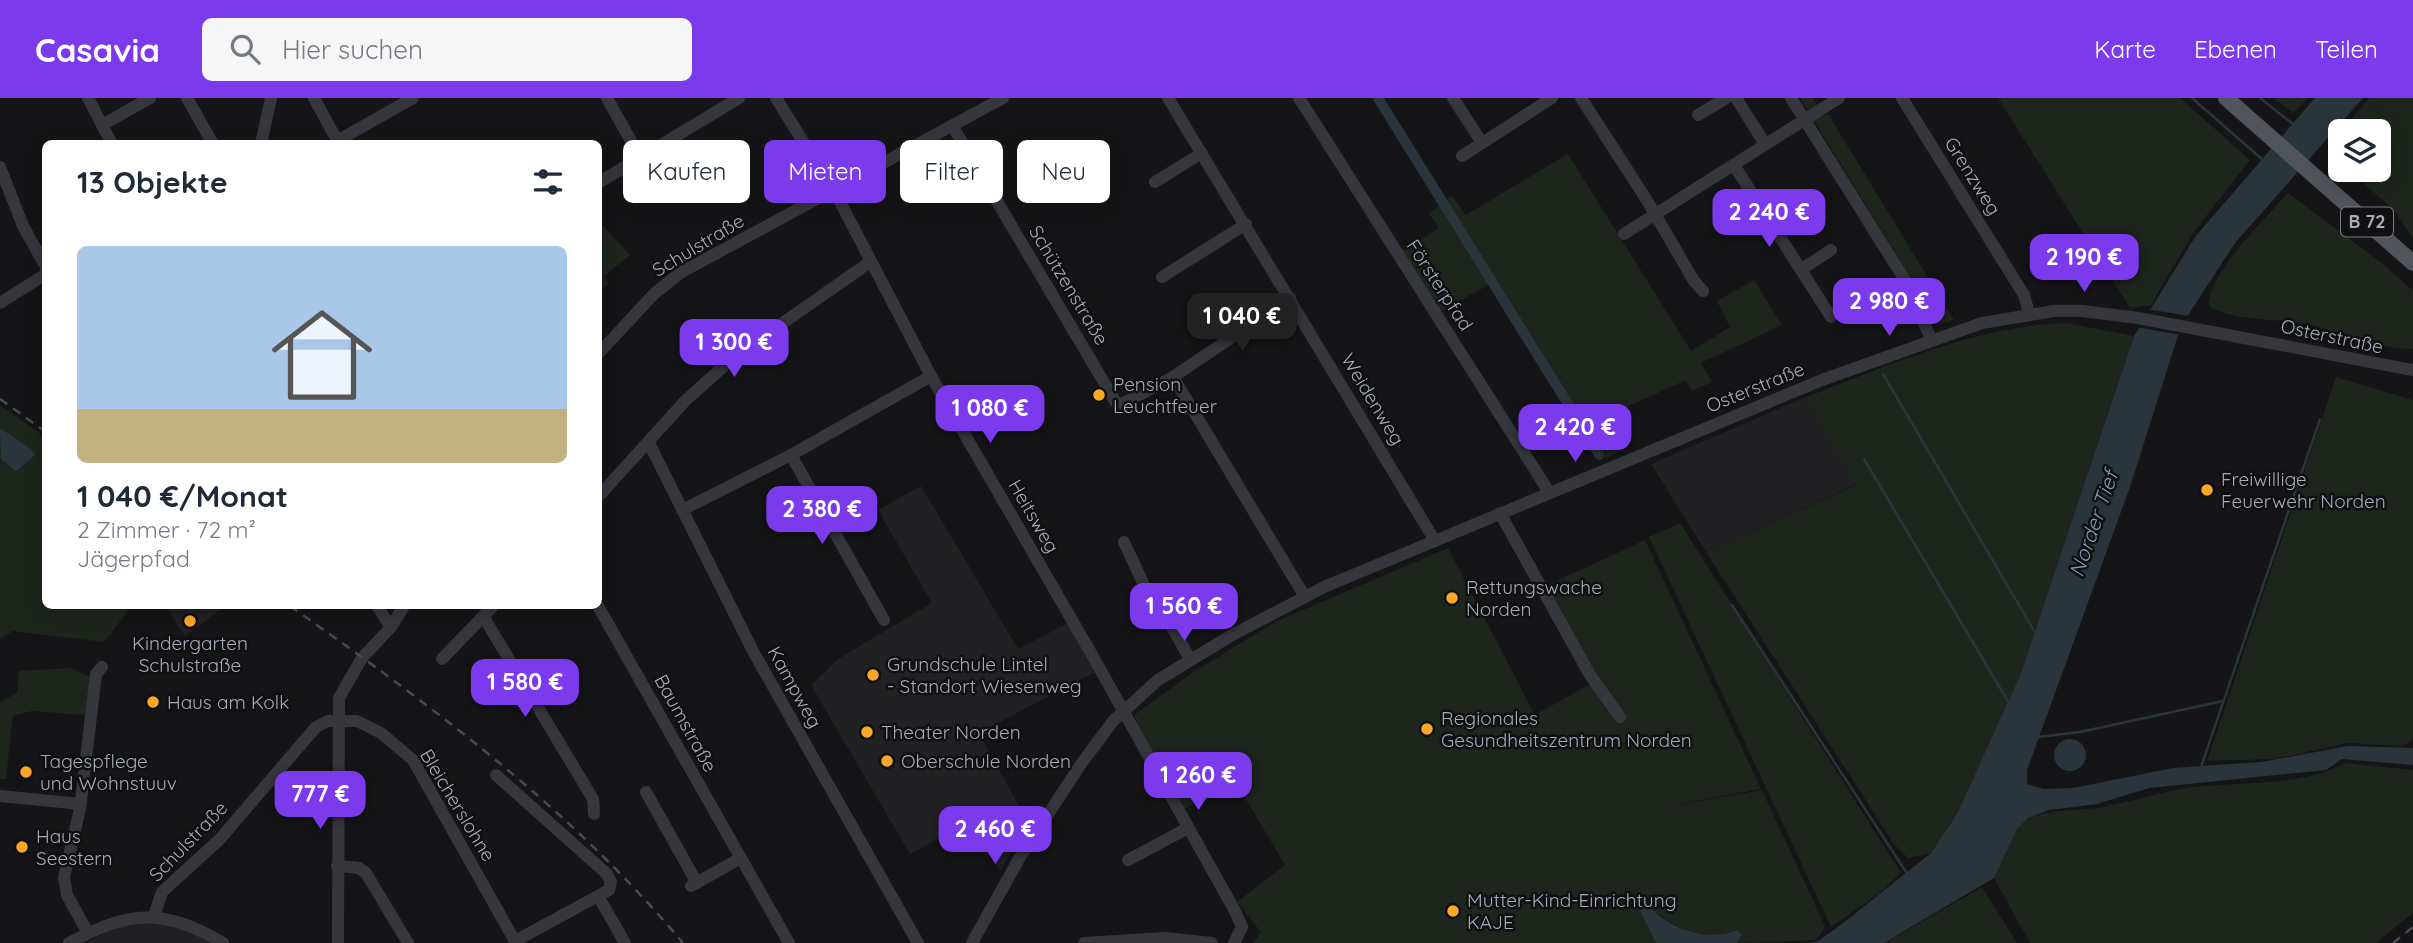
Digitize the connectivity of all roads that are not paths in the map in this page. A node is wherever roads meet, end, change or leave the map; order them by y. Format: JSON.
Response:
{"nodes":[{"id":1,"x":88,"y":98,"type":"edge"},
{"id":2,"x":150,"y":98,"type":"edge"},
{"id":3,"x":187,"y":98,"type":"edge"},
{"id":4,"x":271,"y":98,"type":"edge"},
{"id":5,"x":314,"y":98,"type":"edge"},
{"id":6,"x":413,"y":98,"type":"edge"},
{"id":7,"x":607,"y":98,"type":"edge"},
{"id":8,"x":739,"y":98,"type":"edge"},
{"id":9,"x":776,"y":98,"type":"edge"},
{"id":10,"x":1002,"y":98,"type":"edge"},
{"id":11,"x":1168,"y":98,"type":"edge"},
{"id":12,"x":1299,"y":98,"type":"edge"},
{"id":13,"x":1452,"y":98,"type":"edge"},
{"id":14,"x":1552,"y":98,"type":"edge"},
{"id":15,"x":1581,"y":98,"type":"edge"},
{"id":16,"x":1726,"y":98,"type":"edge"},
{"id":17,"x":1736,"y":98,"type":"edge"},
{"id":18,"x":1791,"y":98,"type":"edge"},
{"id":19,"x":1839,"y":98,"type":"edge"},
{"id":20,"x":1902,"y":98,"type":"edge"},
{"id":21,"x":2226,"y":98,"type":"edge"},
{"id":22,"x":1699,"y":115,"type":"dead end"},
{"id":23,"x":1805,"y":120,"type":"junction"},
{"id":24,"x":102,"y":125,"type":"junction"},
{"id":25,"x":953,"y":127,"type":"junction"},
{"id":26,"x":110,"y":140,"type":"edge"},
{"id":27,"x":210,"y":140,"type":"edge"},
{"id":28,"x":262,"y":140,"type":"edge"},
{"id":29,"x":337,"y":140,"type":"edge"},
{"id":30,"x":341,"y":140,"type":"edge"},
{"id":31,"x":630,"y":140,"type":"edge"},
{"id":32,"x":670,"y":140,"type":"edge"},
{"id":33,"x":802,"y":140,"type":"edge"},
{"id":34,"x":1482,"y":143,"type":"junction"},
{"id":35,"x":1765,"y":144,"type":"junction"},
{"id":36,"x":1202,"y":153,"type":"junction"},
{"id":37,"x":1462,"y":156,"type":"dead end"},
{"id":38,"x":886,"y":163,"type":"edge"},
{"id":39,"x":1734,"y":165,"type":"junction"},
{"id":40,"x":0,"y":167,"type":"edge"},
{"id":41,"x":623,"y":168,"type":"edge"},
{"id":42,"x":602,"y":181,"type":"edge"},
{"id":43,"x":1155,"y":182,"type":"dead end"},
{"id":44,"x":1804,"y":196,"type":"dead end"},
{"id":45,"x":811,"y":203,"type":"edge"},
{"id":46,"x":840,"y":203,"type":"edge"},
{"id":47,"x":1655,"y":215,"type":"junction"},
{"id":48,"x":1770,"y":219,"type":"junction"},
{"id":49,"x":1245,"y":224,"type":"junction"},
{"id":50,"x":1624,"y":234,"type":"dead end"},
{"id":51,"x":1831,"y":250,"type":"dead end"},
{"id":52,"x":42,"y":260,"type":"edge"},
{"id":53,"x":870,"y":262,"type":"junction"},
{"id":54,"x":2413,"y":263,"type":"edge"},
{"id":55,"x":1802,"y":269,"type":"junction"},
{"id":56,"x":42,"y":277,"type":"edge"},
{"id":57,"x":1162,"y":277,"type":"dead end"},
{"id":58,"x":1703,"y":291,"type":"dead end"},
{"id":59,"x":1290,"y":298,"type":"junction"},
{"id":60,"x":0,"y":303,"type":"edge"},
{"id":61,"x":2029,"y":313,"type":"junction"},
{"id":62,"x":1831,"y":317,"type":"dead end"},
{"id":63,"x":1931,"y":340,"type":"junction"},
{"id":64,"x":602,"y":350,"type":"edge"},
{"id":65,"x":2413,"y":370,"type":"edge"},
{"id":66,"x":931,"y":376,"type":"junction"},
{"id":67,"x":1173,"y":377,"type":"junction"},
{"id":68,"x":649,"y":443,"type":"junction"},
{"id":69,"x":790,"y":455,"type":"junction"},
{"id":70,"x":1549,"y":492,"type":"junction"},
{"id":71,"x":602,"y":493,"type":"edge"},
{"id":72,"x":681,"y":510,"type":"junction"},
{"id":73,"x":1500,"y":513,"type":"junction"},
{"id":74,"x":1435,"y":541,"type":"junction"},
{"id":75,"x":1124,"y":542,"type":"dead end"},
{"id":76,"x":1305,"y":597,"type":"junction"},
{"id":77,"x":379,"y":609,"type":"edge"},
{"id":78,"x":402,"y":609,"type":"edge"},
{"id":79,"x":490,"y":609,"type":"edge"},
{"id":80,"x":600,"y":609,"type":"edge"},
{"id":81,"x":483,"y":616,"type":"junction"},
{"id":82,"x":884,"y":620,"type":"dead end"},
{"id":83,"x":391,"y":627,"type":"junction"},
{"id":84,"x":442,"y":659,"type":"dead end"},
{"id":85,"x":1191,"y":659,"type":"junction"},
{"id":86,"x":102,"y":667,"type":"dead end"},
{"id":87,"x":1123,"y":711,"type":"junction"},
{"id":88,"x":1620,"y":717,"type":"dead end"},
{"id":89,"x":338,"y":720,"type":"junction"},
{"id":90,"x":496,"y":775,"type":"dead end"},
{"id":91,"x":646,"y":792,"type":"dead end"},
{"id":92,"x":0,"y":796,"type":"edge"},
{"id":93,"x":81,"y":804,"type":"junction"},
{"id":94,"x":594,"y":814,"type":"dead end"},
{"id":95,"x":1188,"y":828,"type":"junction"},
{"id":96,"x":739,"y":859,"type":"junction"},
{"id":97,"x":1128,"y":860,"type":"dead end"},
{"id":98,"x":337,"y":866,"type":"junction"},
{"id":99,"x":598,"y":896,"type":"junction"},
{"id":100,"x":154,"y":916,"type":"junction"},
{"id":101,"x":88,"y":933,"type":"junction"},
{"id":102,"x":515,"y":942,"type":"edge"},
{"id":103,"x":69,"y":943,"type":"edge"},
{"id":104,"x":223,"y":943,"type":"edge"},
{"id":105,"x":338,"y":943,"type":"edge"},
{"id":106,"x":408,"y":943,"type":"edge"},
{"id":107,"x":625,"y":943,"type":"edge"},
{"id":108,"x":789,"y":943,"type":"edge"},
{"id":109,"x":918,"y":943,"type":"edge"},
{"id":110,"x":972,"y":943,"type":"edge"},
{"id":111,"x":1084,"y":943,"type":"edge"},
{"id":112,"x":1212,"y":943,"type":"edge"},
{"id":113,"x":1234,"y":943,"type":"edge"}],
"edges":[{"from":1,"to":24,"type":"street"},
{"from":2,"to":24,"type":"street"},
{"from":3,"to":27,"type":"street"},
{"from":4,"to":28,"type":"street"},
{"from":5,"to":29,"type":"street"},
{"from":6,"to":30,"type":"street"},
{"from":7,"to":31,"type":"street"},
{"from":8,"to":32,"type":"street"},
{"from":9,"to":33,"type":"street","name":"Heitsweg"},
{"from":10,"to":25,"type":"street","name":"Schulstraße"},
{"from":11,"to":36,"type":"street","name":"Weidenweg"},
{"from":12,"to":70,"type":"street","name":"Försterpfad"},
{"from":13,"to":34,"type":"street"},
{"from":14,"to":34,"type":"street"},
{"from":15,"to":47,"type":"street"},
{"from":16,"to":22,"type":"street"},
{"from":17,"to":35,"type":"street"},
{"from":18,"to":23,"type":"street"},
{"from":19,"to":23,"type":"street"},
{"from":20,"to":61,"type":"street","name":"Grenzweg"},
{"from":21,"to":54,"type":"main road","number":"B 72"},
{"from":23,"to":35,"type":"street"},
{"from":23,"to":63,"type":"street"},
{"from":24,"to":26,"type":"street"},
{"from":25,"to":38,"type":"street","name":"Schulstraße"},
{"from":25,"to":67,"type":"street","name":"Schützenstraße"},
{"from":34,"to":37,"type":"street"},
{"from":35,"to":39,"type":"street"},
{"from":36,"to":43,"type":"street"},
{"from":36,"to":49,"type":"street","name":"Weidenweg"},
{"from":39,"to":47,"type":"street"},
{"from":39,"to":48,"type":"street"},
{"from":40,"to":52,"type":"street"},
{"from":41,"to":42,"type":"street"},
{"from":44,"to":48,"type":"street"},
{"from":45,"to":64,"type":"street","name":"Schulstraße"},
{"from":46,"to":53,"type":"street","name":"Heitsweg"},
{"from":47,"to":50,"type":"street"},
{"from":47,"to":58,"type":"street"},
{"from":48,"to":55,"type":"street"},
{"from":49,"to":57,"type":"street"},
{"from":49,"to":59,"type":"street","name":"Weidenweg"},
{"from":51,"to":55,"type":"street"},
{"from":53,"to":66,"type":"street","name":"Heitsweg"},
{"from":53,"to":68,"type":"street"},
{"from":55,"to":62,"type":"street"},
{"from":56,"to":60,"type":"street"},
{"from":59,"to":67,"type":"street"},
{"from":59,"to":74,"type":"street","name":"Weidenweg"},
{"from":61,"to":63,"type":"street","name":"Osterstraße"},
{"from":61,"to":65,"type":"street","name":"Osterstraße"},
{"from":63,"to":70,"type":"street","name":"Osterstraße"},
{"from":66,"to":69,"type":"street"},
{"from":66,"to":87,"type":"street","name":"Heitsweg"},
{"from":67,"to":76,"type":"street"},
{"from":68,"to":71,"type":"street"},
{"from":68,"to":72,"type":"street","name":"Kampweg"},
{"from":69,"to":72,"type":"street"},
{"from":69,"to":82,"type":"street"},
{"from":70,"to":73,"type":"street","name":"Osterstraße"},
{"from":72,"to":109,"type":"street","name":"Kampweg"},
{"from":73,"to":74,"type":"street","name":"Osterstraße"},
{"from":73,"to":88,"type":"street"},
{"from":74,"to":76,"type":"street","name":"Osterstraße"},
{"from":75,"to":85,"type":"street"},
{"from":76,"to":85,"type":"street","name":"Osterstraße"},
{"from":77,"to":83,"type":"street"},
{"from":78,"to":83,"type":"street"},
{"from":79,"to":81,"type":"street"},
{"from":80,"to":96,"type":"street","name":"Baumstraße"},
{"from":81,"to":84,"type":"street"},
{"from":81,"to":94,"type":"street"},
{"from":83,"to":89,"type":"street"},
{"from":85,"to":87,"type":"street","name":"Osterstraße"},
{"from":86,"to":93,"type":"street"},
{"from":87,"to":95,"type":"street","name":"Heitsweg"},
{"from":87,"to":110,"type":"street","name":"Osterstraße"},
{"from":89,"to":98,"type":"street"},
{"from":89,"to":100,"type":"street","name":"Schulstraße"},
{"from":89,"to":102,"type":"street","name":"Bleicherslohne"},
{"from":90,"to":99,"type":"street"},
{"from":91,"to":96,"type":"street"},
{"from":92,"to":93,"type":"street"},
{"from":93,"to":101,"type":"street"},
{"from":95,"to":97,"type":"street"},
{"from":95,"to":113,"type":"street","name":"Heitsweg"},
{"from":96,"to":108,"type":"street","name":"Baumstraße"},
{"from":98,"to":105,"type":"street"},
{"from":98,"to":106,"type":"street"},
{"from":99,"to":102,"type":"street"},
{"from":99,"to":107,"type":"street"},
{"from":100,"to":101,"type":"street"},
{"from":100,"to":104,"type":"street"},
{"from":101,"to":103,"type":"street"},
{"from":111,"to":112,"type":"street"}]}
